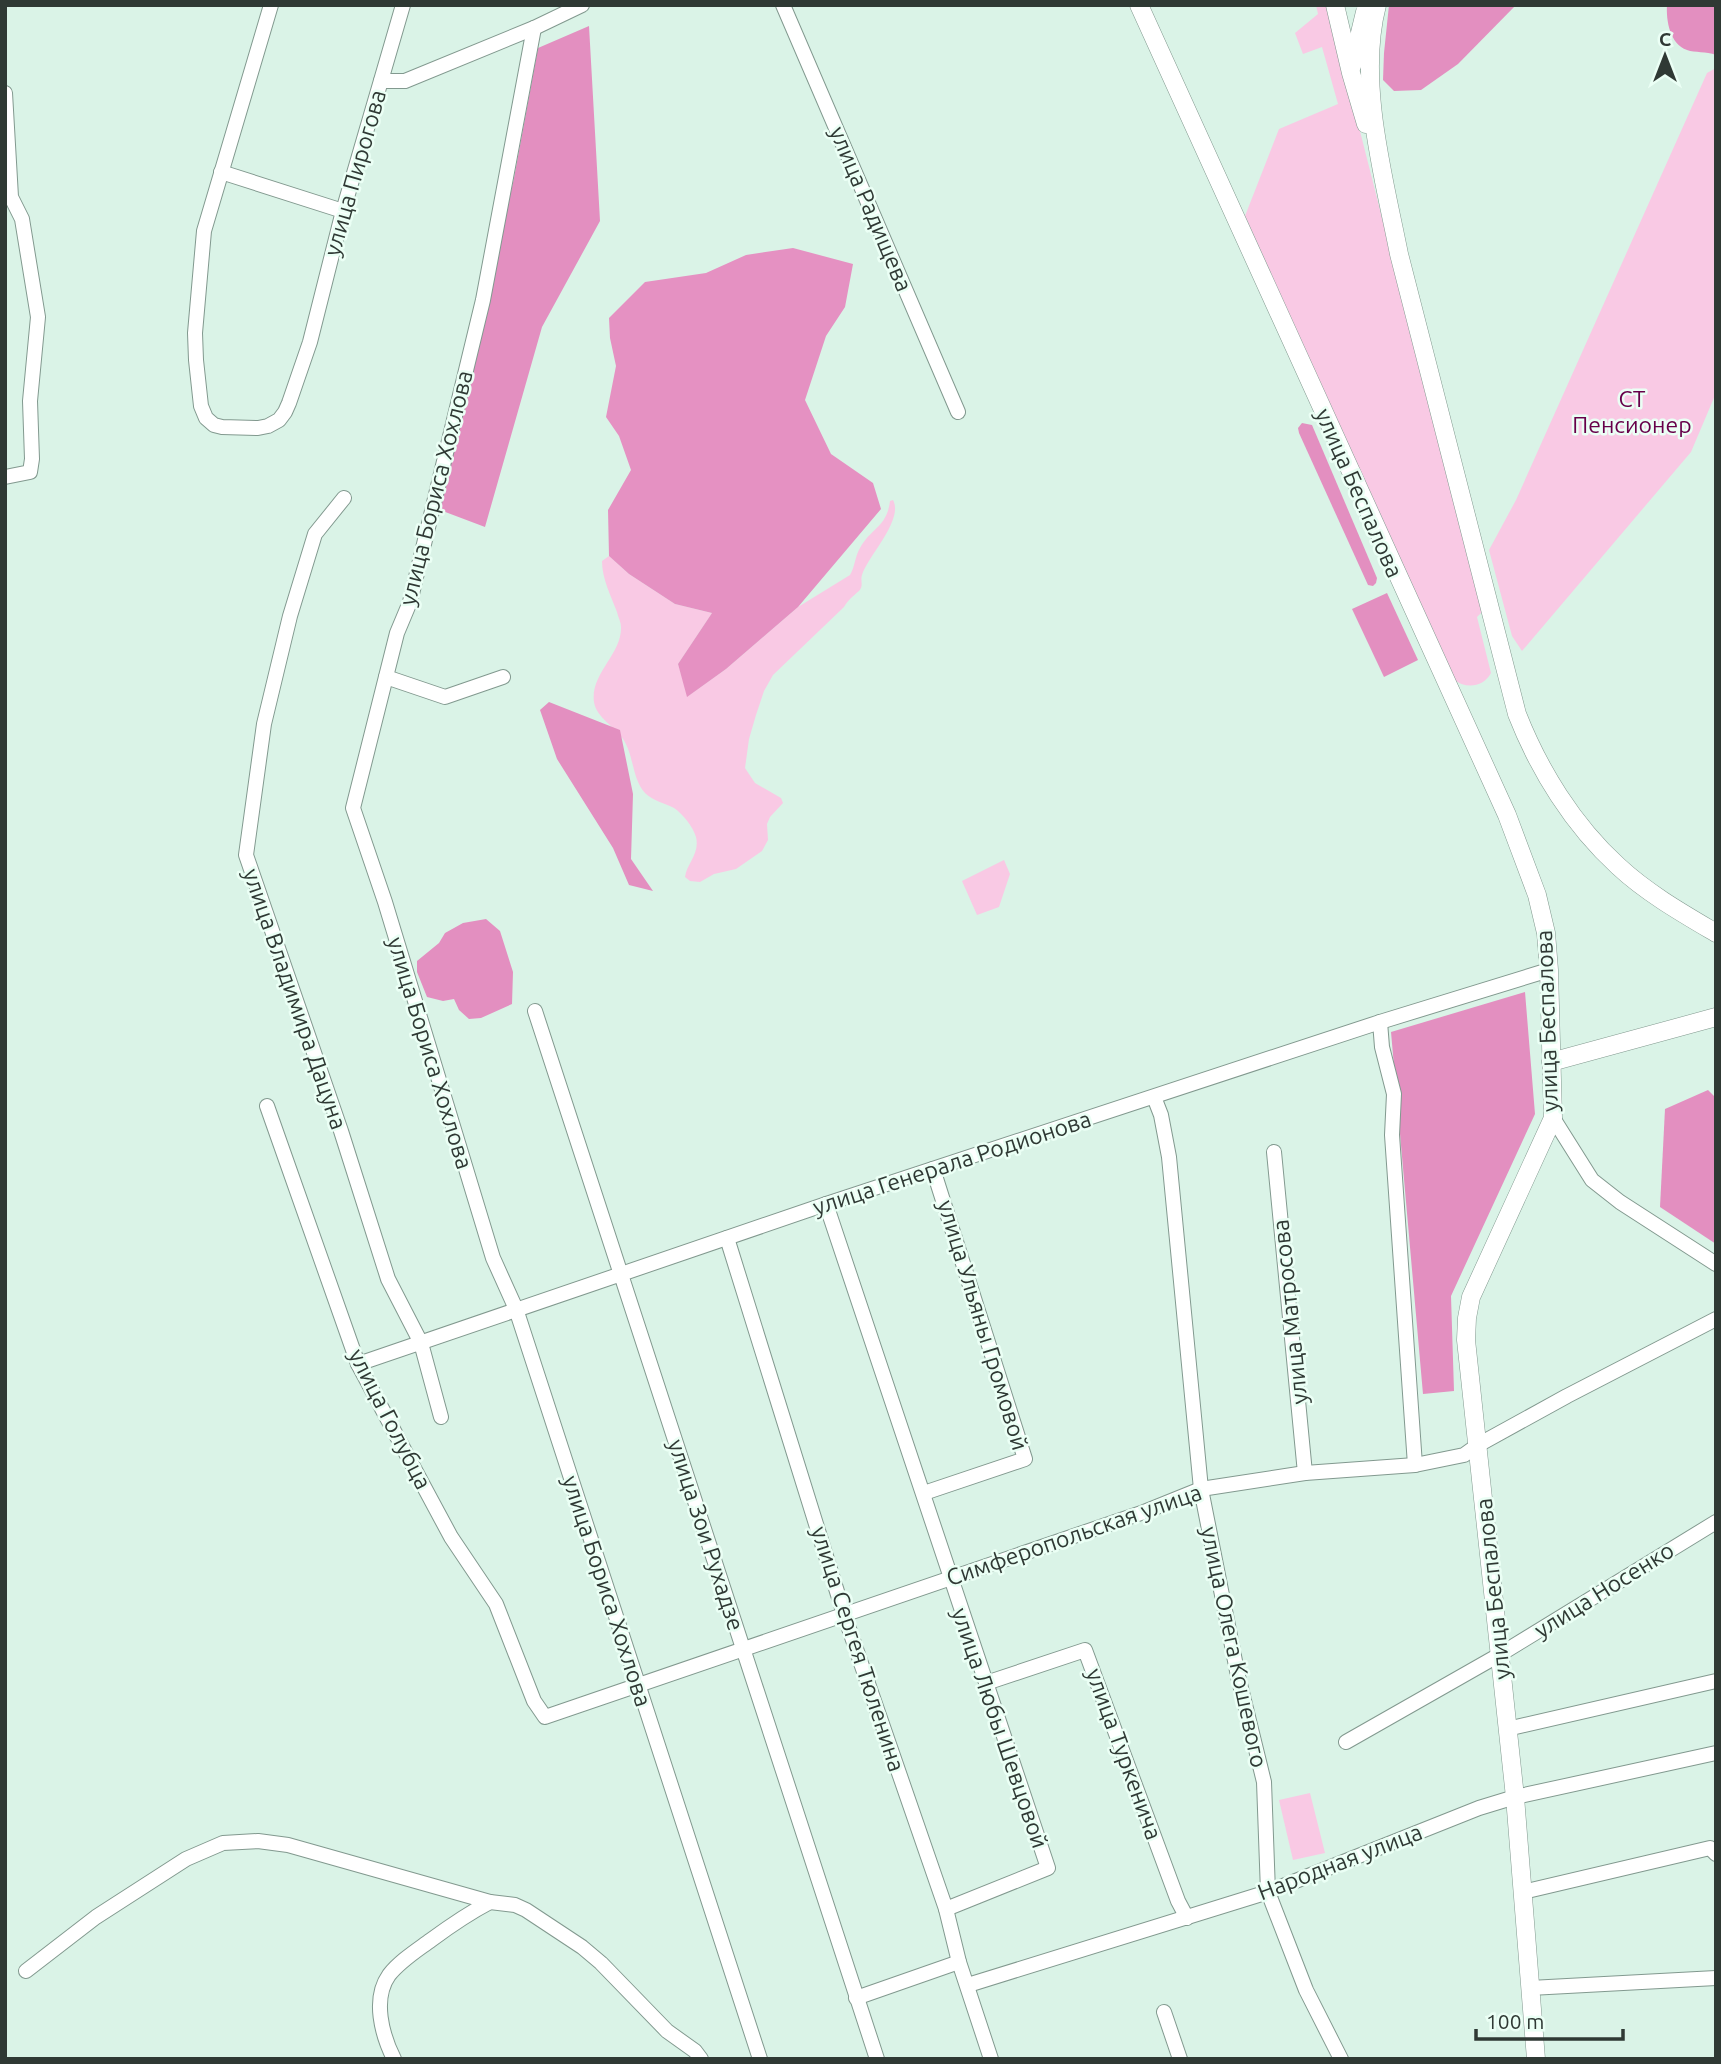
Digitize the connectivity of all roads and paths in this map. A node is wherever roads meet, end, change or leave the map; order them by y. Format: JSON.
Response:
{"nodes":[{"id":1,"x":271,"y":5,"type":"edge"},
{"id":2,"x":403,"y":5,"type":"edge"},
{"id":3,"x":582,"y":5,"type":"edge"},
{"id":4,"x":783,"y":5,"type":"edge"},
{"id":5,"x":1139,"y":5,"type":"edge"},
{"id":6,"x":1335,"y":5,"type":"edge"},
{"id":7,"x":1340,"y":5,"type":"edge"},
{"id":8,"x":1367,"y":5,"type":"edge"},
{"id":9,"x":1377,"y":5,"type":"edge"},
{"id":10,"x":534,"y":28,"type":"junction"},
{"id":11,"x":1354,"y":54,"type":"junction"},
{"id":12,"x":1351,"y":73,"type":"junction"},
{"id":13,"x":382,"y":81,"type":"junction"},
{"id":14,"x":5,"y":93,"type":"edge"},
{"id":15,"x":1375,"y":127,"type":"junction"},
{"id":16,"x":221,"y":173,"type":"junction"},
{"id":17,"x":1390,"y":210,"type":"junction"},
{"id":18,"x":343,"y":211,"type":"junction"},
{"id":19,"x":958,"y":412,"type":"dead end"},
{"id":20,"x":5,"y":477,"type":"edge"},
{"id":21,"x":344,"y":498,"type":"dead end"},
{"id":22,"x":386,"y":677,"type":"junction"},
{"id":23,"x":503,"y":677,"type":"dead end"},
{"id":24,"x":1716,"y":933,"type":"edge"},
{"id":25,"x":1549,"y":970,"type":"junction"},
{"id":26,"x":535,"y":1011,"type":"dead end"},
{"id":27,"x":1716,"y":1017,"type":"edge"},
{"id":28,"x":1381,"y":1022,"type":"junction"},
{"id":29,"x":1551,"y":1062,"type":"junction"},
{"id":30,"x":1154,"y":1097,"type":"junction"},
{"id":31,"x":267,"y":1106,"type":"dead end"},
{"id":32,"x":1553,"y":1118,"type":"junction"},
{"id":33,"x":1542,"y":1142,"type":"junction"},
{"id":34,"x":1569,"y":1145,"type":"junction"},
{"id":35,"x":1274,"y":1152,"type":"dead end"},
{"id":36,"x":933,"y":1169,"type":"junction"},
{"id":37,"x":826,"y":1204,"type":"junction"},
{"id":38,"x":727,"y":1238,"type":"junction"},
{"id":39,"x":1716,"y":1265,"type":"edge"},
{"id":40,"x":620,"y":1274,"type":"junction"},
{"id":41,"x":516,"y":1309,"type":"junction"},
{"id":42,"x":1716,"y":1319,"type":"edge"},
{"id":43,"x":421,"y":1343,"type":"junction"},
{"id":44,"x":358,"y":1364,"type":"junction"},
{"id":45,"x":441,"y":1417,"type":"dead end"},
{"id":46,"x":1478,"y":1445,"type":"junction"},
{"id":47,"x":1415,"y":1465,"type":"junction"},
{"id":48,"x":1305,"y":1473,"type":"junction"},
{"id":49,"x":1201,"y":1489,"type":"junction"},
{"id":50,"x":924,"y":1493,"type":"junction"},
{"id":51,"x":1716,"y":1521,"type":"edge"},
{"id":52,"x":950,"y":1577,"type":"junction"},
{"id":53,"x":844,"y":1614,"type":"junction"},
{"id":54,"x":744,"y":1649,"type":"junction"},
{"id":55,"x":1499,"y":1655,"type":"junction"},
{"id":56,"x":1716,"y":1681,"type":"edge"},
{"id":57,"x":986,"y":1684,"type":"junction"},
{"id":58,"x":638,"y":1686,"type":"junction"},
{"id":59,"x":545,"y":1717,"type":"joint"},
{"id":60,"x":1507,"y":1729,"type":"junction"},
{"id":61,"x":1346,"y":1742,"type":"dead end"},
{"id":62,"x":1716,"y":1753,"type":"edge"},
{"id":63,"x":1515,"y":1797,"type":"junction"},
{"id":64,"x":1716,"y":1854,"type":"edge"},
{"id":65,"x":1268,"y":1892,"type":"junction"},
{"id":66,"x":1523,"y":1892,"type":"junction"},
{"id":67,"x":490,"y":1902,"type":"junction"},
{"id":68,"x":946,"y":1909,"type":"junction"},
{"id":69,"x":1187,"y":1917,"type":"junction"},
{"id":70,"x":959,"y":1962,"type":"junction"},
{"id":71,"x":26,"y":1971,"type":"dead end"},
{"id":72,"x":1716,"y":1978,"type":"edge"},
{"id":73,"x":968,"y":1985,"type":"junction"},
{"id":74,"x":1530,"y":1988,"type":"junction"},
{"id":75,"x":856,"y":1998,"type":"junction"},
{"id":76,"x":1164,"y":2012,"type":"dead end"},
{"id":77,"x":394,"y":2059,"type":"edge"},
{"id":78,"x":701,"y":2059,"type":"edge"},
{"id":79,"x":760,"y":2059,"type":"edge"},
{"id":80,"x":877,"y":2059,"type":"edge"},
{"id":81,"x":991,"y":2059,"type":"edge"},
{"id":82,"x":1180,"y":2059,"type":"edge"},
{"id":83,"x":1340,"y":2059,"type":"edge"},
{"id":84,"x":1536,"y":2059,"type":"edge"}],
"edges":[{"from":1,"to":16,"type":"street"},
{"from":2,"to":13,"type":"street","name":"улица Пирогова"},
{"from":3,"to":10,"type":"street"},
{"from":4,"to":19,"type":"street","name":"улица Радищева"},
{"from":5,"to":25,"type":"main road","name":"улица Беспалова"},
{"from":6,"to":12,"type":"main road"},
{"from":7,"to":11,"type":"main road"},
{"from":8,"to":11,"type":"main road"},
{"from":9,"to":15,"type":"main road"},
{"from":10,"to":13,"type":"street"},
{"from":10,"to":22,"type":"street","name":"улица Бориса Хохлова"},
{"from":11,"to":12,"type":"main road"},
{"from":11,"to":15,"type":"main road"},
{"from":12,"to":17,"type":"main road"},
{"from":13,"to":18,"type":"street","name":"улица Пирогова"},
{"from":14,"to":20,"type":"street"},
{"from":15,"to":17,"type":"main road"},
{"from":16,"to":18,"type":"street"},
{"from":16,"to":18,"type":"street","name":"улица Пирогова"},
{"from":17,"to":24,"type":"main road"},
{"from":21,"to":43,"type":"street","name":"улица Владимира Дацуна"},
{"from":22,"to":23,"type":"street"},
{"from":22,"to":41,"type":"street","name":"улица Бориса Хохлова"},
{"from":25,"to":28,"type":"street","name":"улица Генерала Родионова"},
{"from":25,"to":29,"type":"main road","name":"улица Беспалова"},
{"from":26,"to":40,"type":"street","name":"улица Зои Рухадзе"},
{"from":27,"to":29,"type":"main road"},
{"from":28,"to":30,"type":"street","name":"улица Генерала Родионова"},
{"from":28,"to":47,"type":"street"},
{"from":29,"to":32,"type":"main road","name":"улица Беспалова"},
{"from":30,"to":36,"type":"street","name":"улица Генерала Родионова"},
{"from":30,"to":49,"type":"street","name":"улица Олега Кошевого"},
{"from":31,"to":44,"type":"street","name":"улица Голубца"},
{"from":32,"to":33,"type":"main road","name":"улица Беспалова"},
{"from":32,"to":34,"type":"street"},
{"from":33,"to":34,"type":"street"},
{"from":33,"to":46,"type":"main road","name":"улица Беспалова"},
{"from":34,"to":39,"type":"street"},
{"from":35,"to":48,"type":"street","name":"улица Матросова"},
{"from":36,"to":37,"type":"street","name":"улица Генерала Родионова"},
{"from":36,"to":50,"type":"street","name":"улица Ульяны Громовой"},
{"from":37,"to":38,"type":"street","name":"улица Генерала Родионова"},
{"from":37,"to":50,"type":"street","name":"улица Любы Шевцовой"},
{"from":38,"to":40,"type":"street","name":"улица Генерала Родионова"},
{"from":38,"to":53,"type":"street","name":"улица Сергея Тюленина"},
{"from":40,"to":41,"type":"street","name":"улица Генерала Родионова"},
{"from":40,"to":54,"type":"street","name":"улица Зои Рухадзе"},
{"from":41,"to":43,"type":"street","name":"улица Генерала Родионова"},
{"from":41,"to":58,"type":"street","name":"улица Бориса Хохлова"},
{"from":42,"to":46,"type":"street","name":"Симферопольская улица"},
{"from":43,"to":44,"type":"street","name":"улица Генерала Родионова"},
{"from":43,"to":45,"type":"street","name":"улица Владимира Дацуна"},
{"from":44,"to":59,"type":"street","name":"улица Голубца"},
{"from":46,"to":47,"type":"street","name":"Симферопольская улица"},
{"from":46,"to":55,"type":"main road","name":"улица Беспалова"},
{"from":47,"to":48,"type":"street","name":"Симферопольская улица"},
{"from":48,"to":49,"type":"street","name":"Симферопольская улица"},
{"from":49,"to":52,"type":"street","name":"Симферопольская улица"},
{"from":49,"to":65,"type":"street","name":"улица Олега Кошевого"},
{"from":50,"to":52,"type":"street","name":"улица Любы Шевцовой"},
{"from":51,"to":55,"type":"street","name":"улица Носенко"},
{"from":52,"to":53,"type":"street","name":"Симферопольская улица"},
{"from":52,"to":57,"type":"street","name":"улица Любы Шевцовой"},
{"from":53,"to":54,"type":"street","name":"Симферопольская улица"},
{"from":53,"to":68,"type":"street","name":"улица Сергея Тюленина"},
{"from":54,"to":58,"type":"street","name":"Симферопольская улица"},
{"from":54,"to":75,"type":"street","name":"улица Зои Рухадзе"},
{"from":55,"to":60,"type":"main road","name":"улица Беспалова"},
{"from":55,"to":61,"type":"street","name":"улица Носенко"},
{"from":56,"to":60,"type":"street"},
{"from":57,"to":68,"type":"street","name":"улица Любы Шевцовой"},
{"from":57,"to":69,"type":"street","name":"улица Туркенича"},
{"from":58,"to":59,"type":"street","name":"Симферопольская улица"},
{"from":58,"to":79,"type":"street","name":"улица Бориса Хохлова"},
{"from":60,"to":63,"type":"main road","name":"улица Беспалова"},
{"from":62,"to":63,"type":"street","name":"Народная улица"},
{"from":63,"to":65,"type":"street","name":"Народная улица"},
{"from":63,"to":66,"type":"main road","name":"улица Беспалова"},
{"from":64,"to":66,"type":"street"},
{"from":65,"to":69,"type":"street","name":"Народная улица"},
{"from":65,"to":83,"type":"street","name":"улица Олега Кошевого"},
{"from":66,"to":74,"type":"main road","name":"улица Беспалова"},
{"from":67,"to":71,"type":"street"},
{"from":67,"to":77,"type":"street"},
{"from":67,"to":78,"type":"street"},
{"from":68,"to":70,"type":"street","name":"улица Сергея Тюленина"},
{"from":69,"to":73,"type":"street","name":"Народная улица"},
{"from":70,"to":73,"type":"street","name":"улица Сергея Тюленина"},
{"from":70,"to":75,"type":"street"},
{"from":72,"to":74,"type":"street"},
{"from":73,"to":81,"type":"street","name":"улица Сергея Тюленина"},
{"from":74,"to":84,"type":"main road","name":"улица Беспалова"},
{"from":75,"to":80,"type":"street","name":"улица Зои Рухадзе"},
{"from":76,"to":82,"type":"street"}]}
